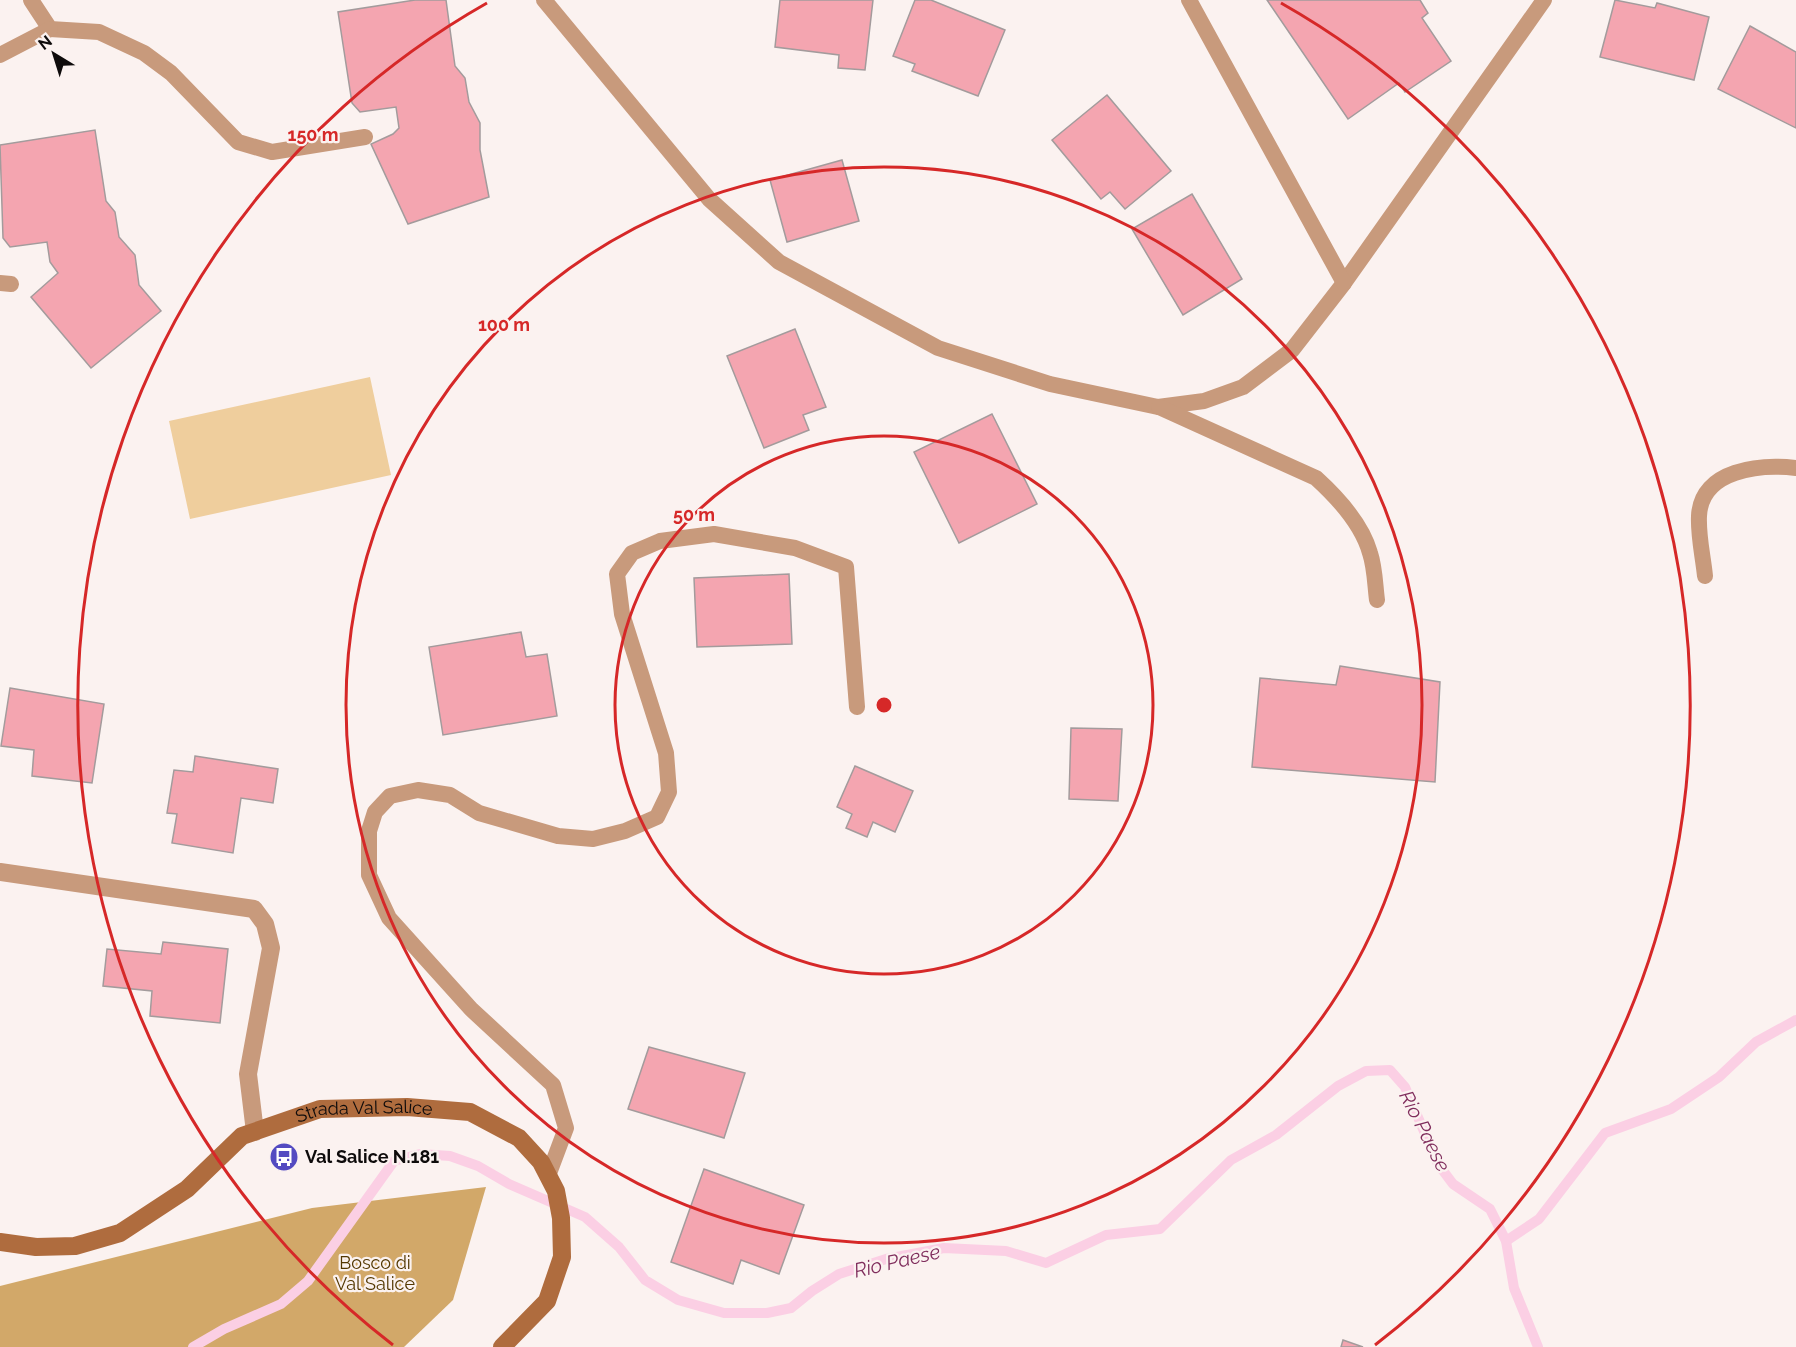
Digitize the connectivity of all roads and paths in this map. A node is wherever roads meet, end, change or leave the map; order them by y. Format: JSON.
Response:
{"nodes":[{"id":1,"x":31,"y":0,"type":"edge"},
{"id":2,"x":544,"y":0,"type":"edge"},
{"id":3,"x":1189,"y":0,"type":"edge"},
{"id":4,"x":1544,"y":0,"type":"edge"},
{"id":5,"x":50,"y":29,"type":"junction"},
{"id":6,"x":0,"y":55,"type":"edge"},
{"id":7,"x":365,"y":137,"type":"dead end"},
{"id":8,"x":1344,"y":283,"type":"junction"},
{"id":9,"x":1158,"y":407,"type":"junction"},
{"id":10,"x":1796,"y":468,"type":"edge"},
{"id":11,"x":1705,"y":576,"type":"dead end"},
{"id":12,"x":1377,"y":600,"type":"dead end"},
{"id":13,"x":857,"y":707,"type":"dead end"},
{"id":14,"x":0,"y":872,"type":"edge"},
{"id":15,"x":255,"y":1132,"type":"junction"},
{"id":16,"x":552,"y":1184,"type":"junction"},
{"id":17,"x":0,"y":1242,"type":"edge"},
{"id":18,"x":502,"y":1347,"type":"edge"}],
"edges":[{"from":1,"to":5,"type":"lane"},
{"from":2,"to":9,"type":"lane"},
{"from":3,"to":8,"type":"lane"},
{"from":4,"to":8,"type":"lane"},
{"from":5,"to":6,"type":"lane"},
{"from":5,"to":7,"type":"lane"},
{"from":8,"to":9,"type":"lane"},
{"from":9,"to":12,"type":"lane"},
{"from":10,"to":11,"type":"lane"},
{"from":13,"to":16,"type":"lane"},
{"from":14,"to":15,"type":"street"},
{"from":15,"to":16,"type":"street","name":"Strada Val Salice"},
{"from":15,"to":17,"type":"street","name":"Strada Val Salice"},
{"from":16,"to":18,"type":"street","name":"Strada Val Salice"}]}
